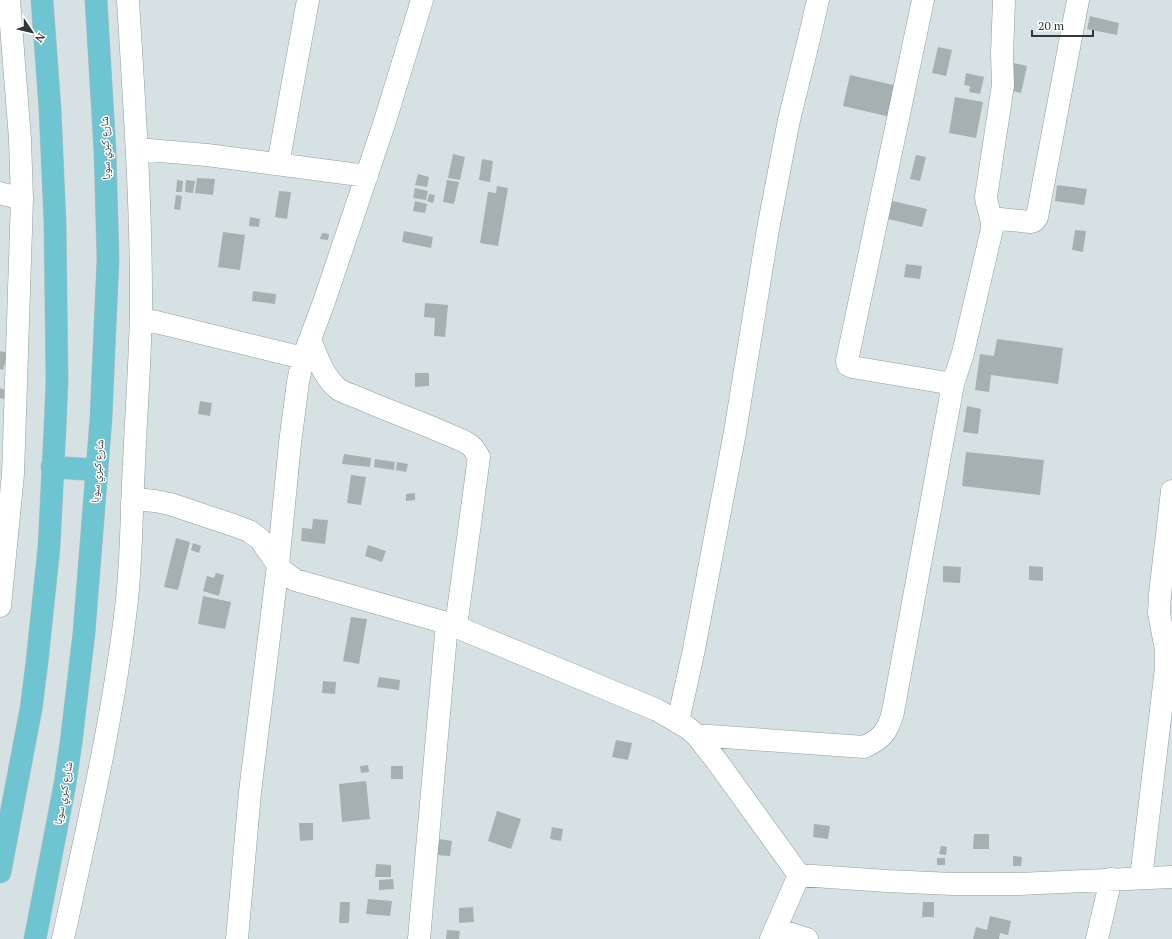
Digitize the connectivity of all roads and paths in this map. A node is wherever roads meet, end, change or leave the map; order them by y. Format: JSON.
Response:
{"nodes":[{"id":1,"x":9,"y":0,"type":"edge"},
{"id":2,"x":42,"y":0,"type":"edge"},
{"id":3,"x":96,"y":0,"type":"edge"},
{"id":4,"x":128,"y":0,"type":"edge"},
{"id":5,"x":308,"y":0,"type":"edge"},
{"id":6,"x":422,"y":0,"type":"edge"},
{"id":7,"x":818,"y":0,"type":"edge"},
{"id":8,"x":923,"y":0,"type":"edge"},
{"id":9,"x":1004,"y":0,"type":"edge"},
{"id":10,"x":1078,"y":0,"type":"edge"},
{"id":11,"x":143,"y":149,"type":"junction"},
{"id":12,"x":278,"y":164,"type":"junction"},
{"id":13,"x":367,"y":176,"type":"junction"},
{"id":14,"x":0,"y":193,"type":"edge"},
{"id":15,"x":22,"y":199,"type":"junction"},
{"id":16,"x":991,"y":218,"type":"junction"},
{"id":17,"x":152,"y":321,"type":"junction"},
{"id":18,"x":307,"y":349,"type":"junction"},
{"id":19,"x":953,"y":384,"type":"junction"},
{"id":20,"x":52,"y":467,"type":"junction"},
{"id":21,"x":97,"y":470,"type":"junction"},
{"id":22,"x":7,"y":472,"type":"edge"},
{"id":23,"x":1172,"y":491,"type":"edge"},
{"id":24,"x":138,"y":501,"type":"junction"},
{"id":25,"x":278,"y":565,"type":"junction"},
{"id":26,"x":0,"y":606,"type":"edge"},
{"id":27,"x":452,"y":624,"type":"junction"},
{"id":28,"x":678,"y":722,"type":"junction"},
{"id":29,"x":696,"y":735,"type":"junction"},
{"id":30,"x":0,"y":872,"type":"edge"},
{"id":31,"x":799,"y":875,"type":"junction"},
{"id":32,"x":1172,"y":877,"type":"edge"},
{"id":33,"x":1141,"y":878,"type":"junction"},
{"id":34,"x":1111,"y":879,"type":"junction"},
{"id":35,"x":773,"y":934,"type":"edge"},
{"id":36,"x":35,"y":939,"type":"edge"},
{"id":37,"x":63,"y":939,"type":"edge"},
{"id":38,"x":237,"y":939,"type":"edge"},
{"id":39,"x":419,"y":939,"type":"edge"},
{"id":40,"x":806,"y":939,"type":"edge"},
{"id":41,"x":1097,"y":939,"type":"edge"}],
"edges":[{"from":1,"to":15,"type":"street"},
{"from":2,"to":20,"type":"highway"},
{"from":3,"to":21,"type":"highway","name":"شارع كبري سوبا"},
{"from":4,"to":11,"type":"street"},
{"from":5,"to":12,"type":"street"},
{"from":6,"to":13,"type":"street"},
{"from":7,"to":28,"type":"street"},
{"from":8,"to":19,"type":"street"},
{"from":9,"to":16,"type":"street"},
{"from":10,"to":16,"type":"street"},
{"from":11,"to":12,"type":"street"},
{"from":11,"to":17,"type":"street"},
{"from":11,"to":24,"type":"street"},
{"from":12,"to":13,"type":"street"},
{"from":13,"to":18,"type":"street"},
{"from":14,"to":15,"type":"street"},
{"from":15,"to":22,"type":"street"},
{"from":16,"to":19,"type":"street"},
{"from":17,"to":18,"type":"street"},
{"from":17,"to":24,"type":"street"},
{"from":18,"to":25,"type":"street"},
{"from":18,"to":27,"type":"street"},
{"from":19,"to":29,"type":"street"},
{"from":20,"to":21,"type":"highway"},
{"from":20,"to":30,"type":"highway"},
{"from":21,"to":36,"type":"highway","name":"شارع كبري سوبا"},
{"from":22,"to":26,"type":"street"},
{"from":23,"to":33,"type":"street"},
{"from":24,"to":25,"type":"street"},
{"from":24,"to":37,"type":"street"},
{"from":25,"to":27,"type":"street"},
{"from":25,"to":38,"type":"street"},
{"from":27,"to":28,"type":"street"},
{"from":27,"to":39,"type":"street"},
{"from":28,"to":29,"type":"street"},
{"from":29,"to":31,"type":"street"},
{"from":31,"to":34,"type":"street"},
{"from":31,"to":35,"type":"street"},
{"from":32,"to":33,"type":"street"},
{"from":33,"to":34,"type":"street"},
{"from":34,"to":41,"type":"street"},
{"from":35,"to":40,"type":"street"}]}
